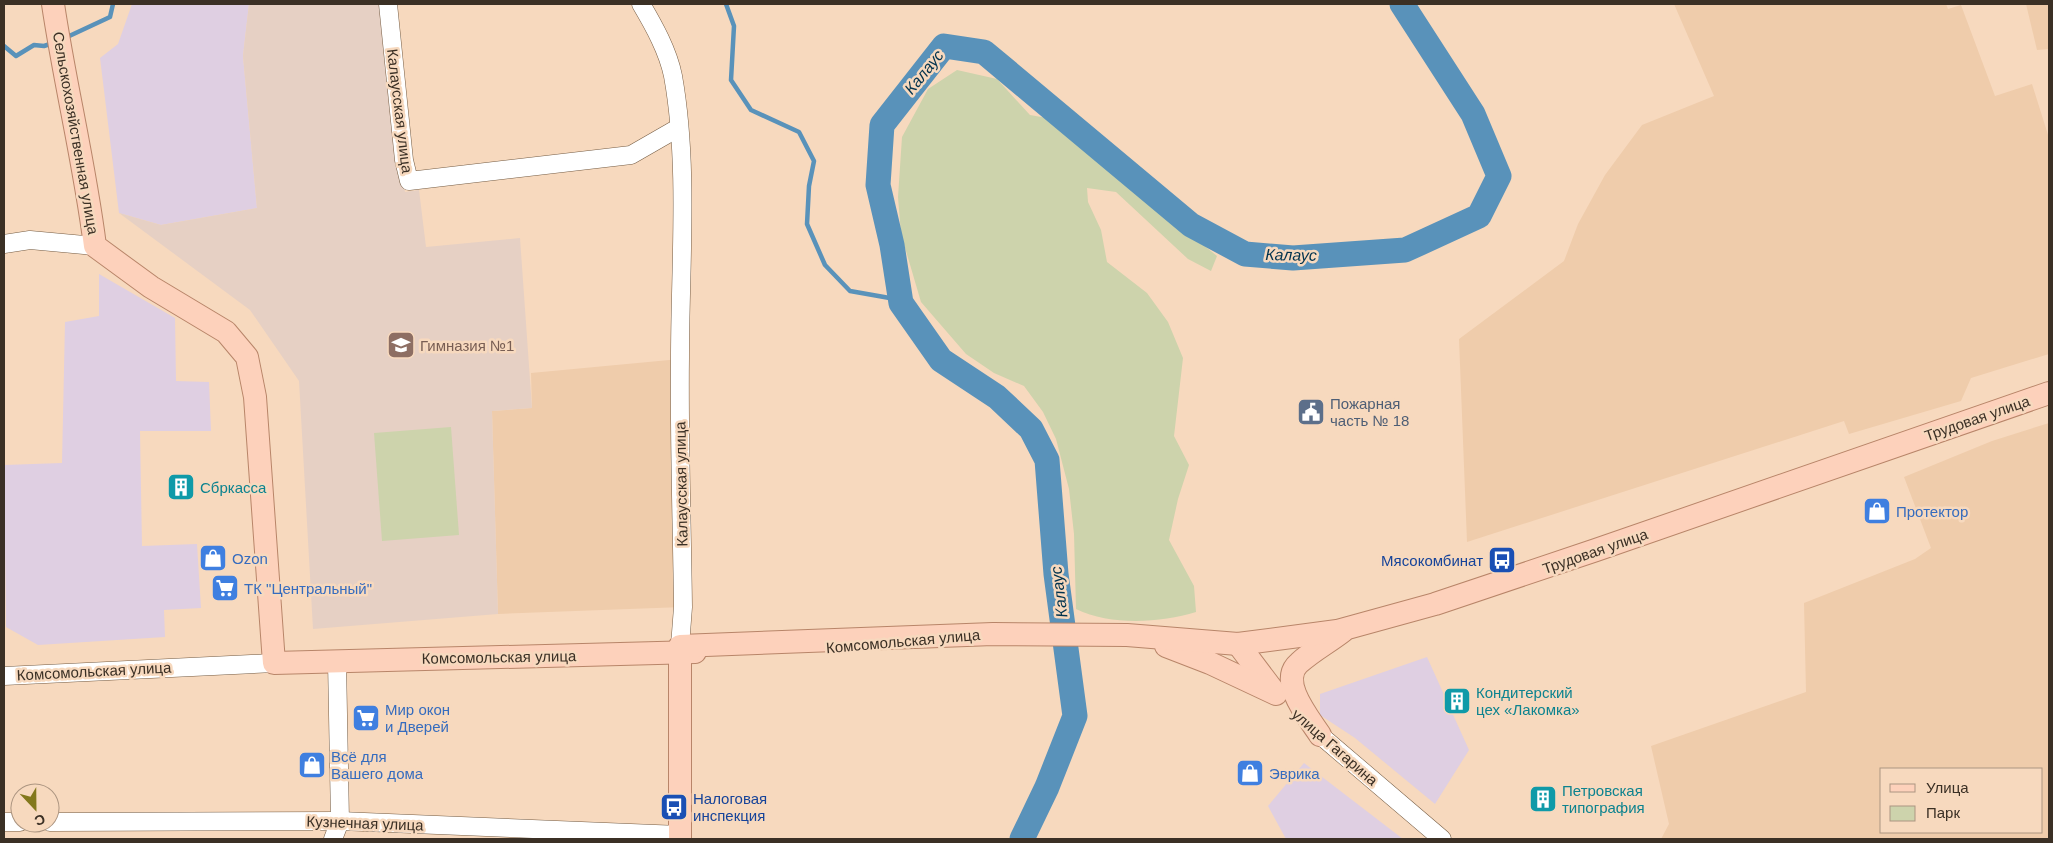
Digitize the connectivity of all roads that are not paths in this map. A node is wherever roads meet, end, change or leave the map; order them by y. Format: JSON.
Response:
{"nodes":[{"id":1,"x":53,"y":4,"type":"edge"},
{"id":2,"x":388,"y":4,"type":"edge"},
{"id":3,"x":641,"y":4,"type":"edge"},
{"id":4,"x":678,"y":128,"type":"junction"},
{"id":5,"x":4,"y":244,"type":"edge"},
{"id":6,"x":95,"y":246,"type":"junction"},
{"id":7,"x":2049,"y":393,"type":"edge"},
{"id":8,"x":1347,"y":628,"type":"junction"},
{"id":9,"x":1127,"y":635,"type":"junction"},
{"id":10,"x":1238,"y":644,"type":"junction"},
{"id":11,"x":682,"y":648,"type":"junction"},
{"id":12,"x":337,"y":661,"type":"junction"},
{"id":13,"x":274,"y":663,"type":"junction"},
{"id":14,"x":4,"y":676,"type":"edge"},
{"id":15,"x":1276,"y":694,"type":"junction"},
{"id":16,"x":1320,"y":735,"type":"junction"},
{"id":17,"x":340,"y":821,"type":"junction"},
{"id":18,"x":60,"y":822,"type":"edge"},
{"id":19,"x":680,"y":837,"type":"edge"},
{"id":20,"x":332,"y":839,"type":"edge"},
{"id":21,"x":1442,"y":839,"type":"edge"}],
"edges":[{"from":1,"to":6,"type":"main road","name":"Сельскохозяйственная улица"},
{"from":2,"to":4,"type":"street","name":"Калаусская улица"},
{"from":3,"to":4,"type":"street","name":"Калаусская улица"},
{"from":4,"to":11,"type":"street","name":"Калаусская улица"},
{"from":5,"to":6,"type":"street"},
{"from":6,"to":13,"type":"main road","name":"Сельскохозяйственная улица"},
{"from":7,"to":8,"type":"main road","name":"Трудовая улица"},
{"from":8,"to":10,"type":"main road","name":"Трудовая улица"},
{"from":8,"to":16,"type":"main road"},
{"from":9,"to":10,"type":"main road","name":"Трудовая улица"},
{"from":9,"to":11,"type":"main road","name":"Комсомольская улица"},
{"from":9,"to":15,"type":"main road"},
{"from":10,"to":15,"type":"main road","name":"улица Гагарина"},
{"from":11,"to":12,"type":"main road","name":"Комсомольская улица"},
{"from":11,"to":19,"type":"main road","name":"Калаусская улица"},
{"from":12,"to":13,"type":"main road","name":"Комсомольская улица"},
{"from":12,"to":17,"type":"street"},
{"from":13,"to":14,"type":"street","name":"Комсомольская улица"},
{"from":15,"to":16,"type":"main road","name":"улица Гагарина"},
{"from":16,"to":21,"type":"street","name":"улица Гагарина"},
{"from":17,"to":18,"type":"street","name":"Кузнечная улица"},
{"from":17,"to":19,"type":"street","name":"Кузнечная улица"},
{"from":17,"to":20,"type":"street"}]}
